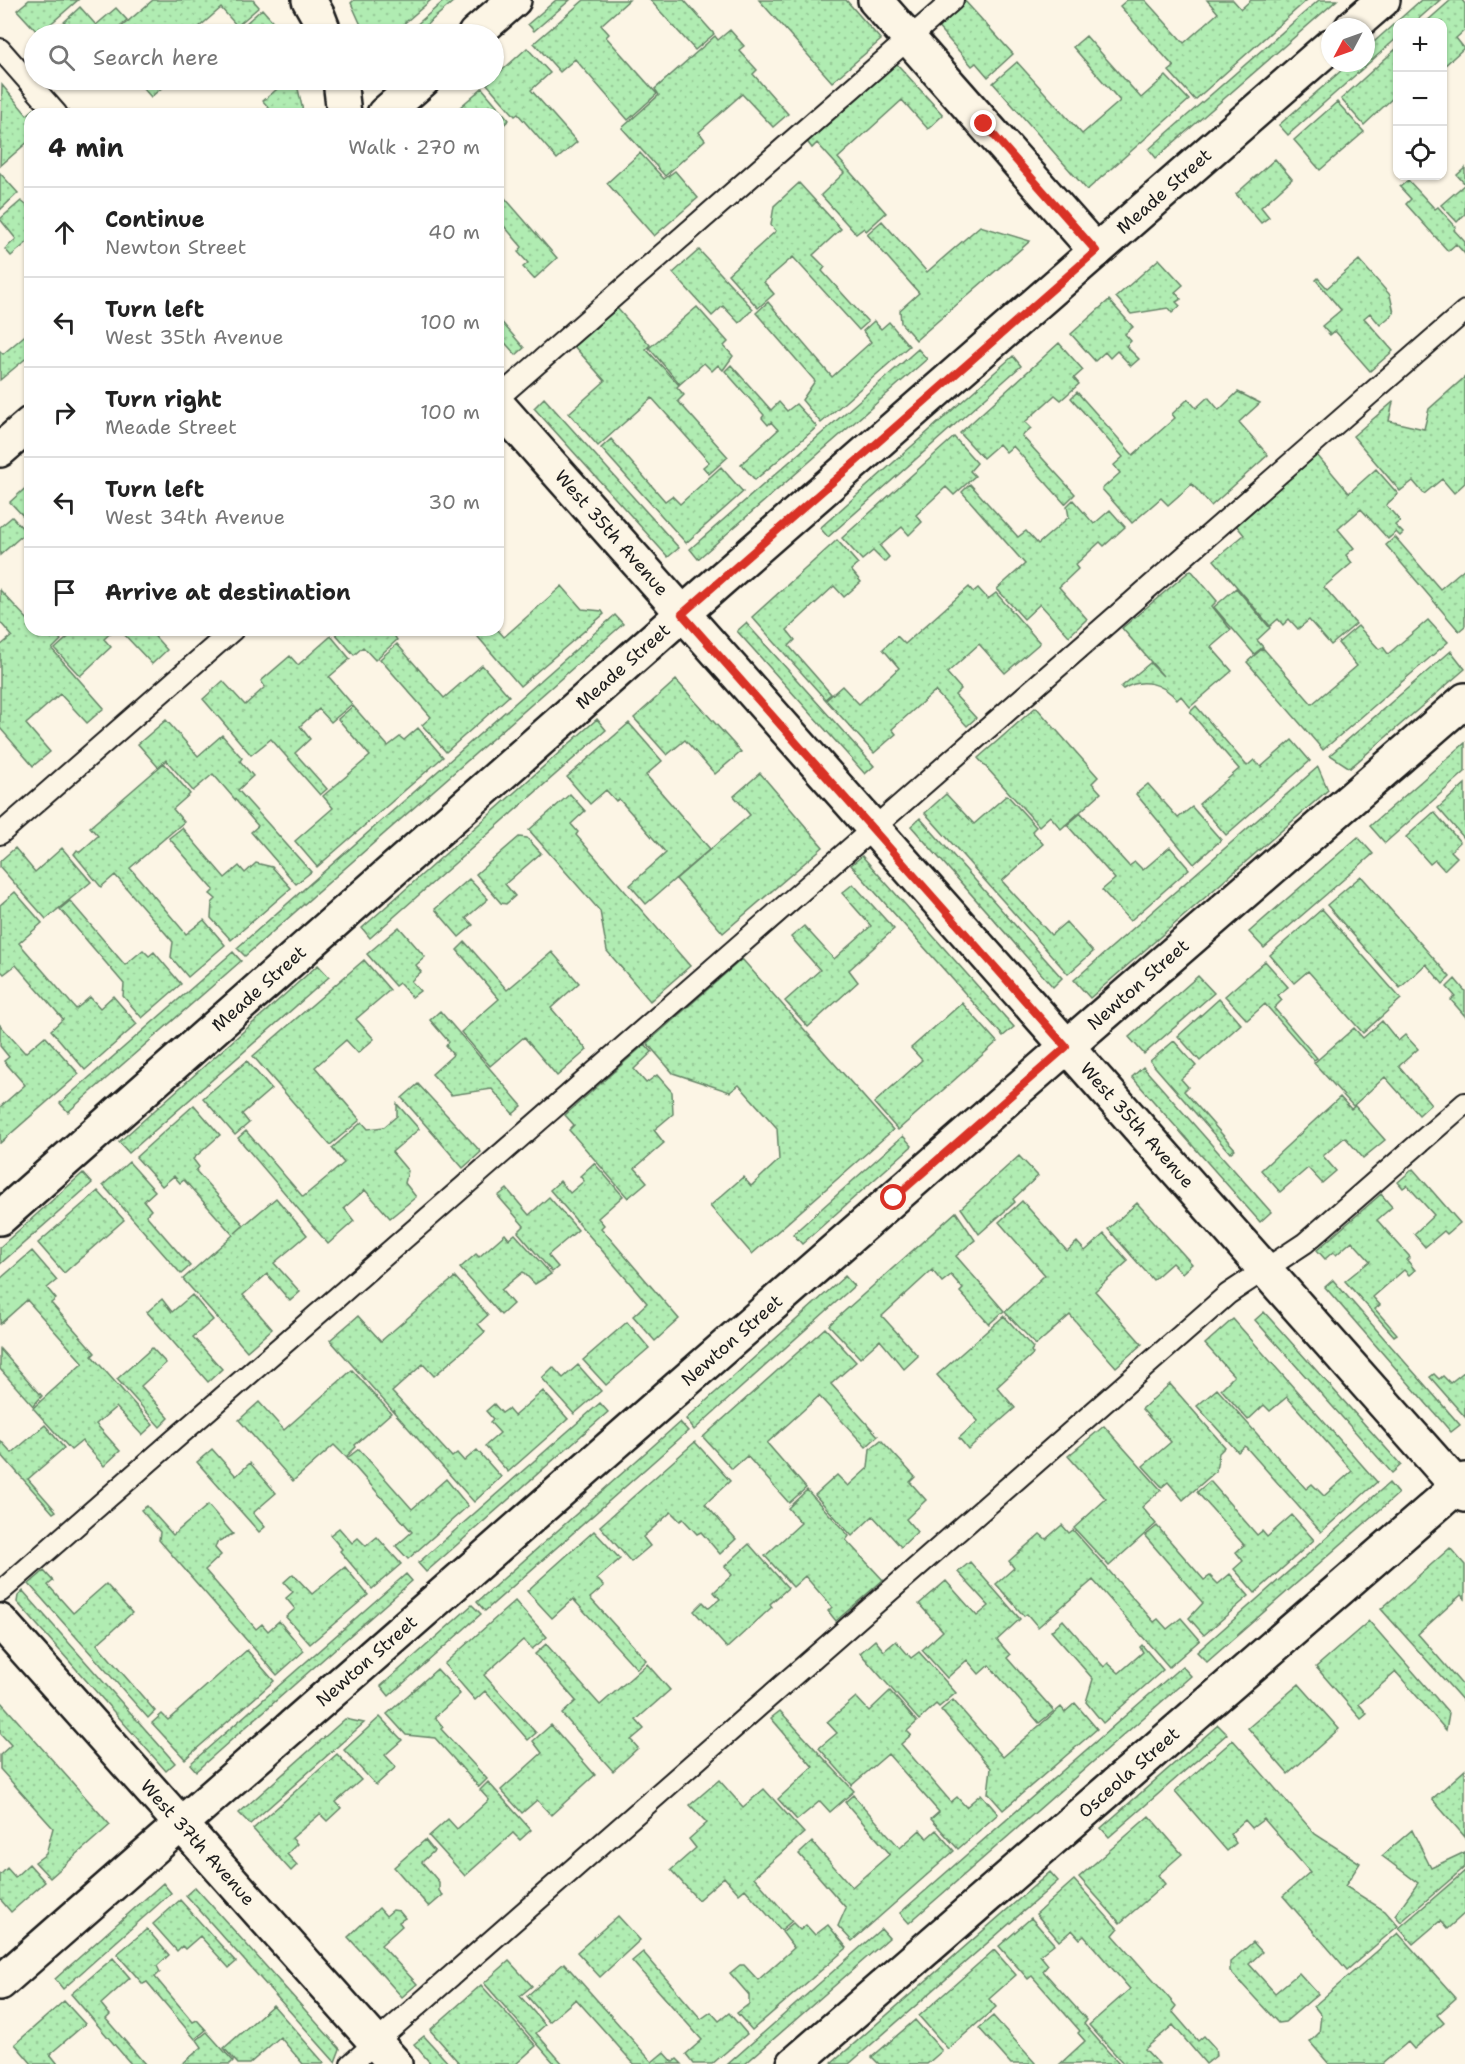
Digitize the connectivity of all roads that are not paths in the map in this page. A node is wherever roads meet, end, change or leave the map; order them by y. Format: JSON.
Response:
{"nodes":[{"id":1,"x":309,"y":0,"type":"edge"},
{"id":2,"x":514,"y":0,"type":"edge"},
{"id":3,"x":875,"y":0,"type":"edge"},
{"id":4,"x":953,"y":0,"type":"edge"},
{"id":5,"x":1383,"y":0,"type":"edge"},
{"id":6,"x":1362,"y":18,"type":"edge"},
{"id":7,"x":321,"y":24,"type":"edge"},
{"id":8,"x":486,"y":24,"type":"edge"},
{"id":9,"x":909,"y":38,"type":"junction"},
{"id":10,"x":0,"y":49,"type":"edge"},
{"id":11,"x":1321,"y":54,"type":"edge"},
{"id":12,"x":24,"y":76,"type":"edge"},
{"id":13,"x":36,"y":90,"type":"edge"},
{"id":14,"x":341,"y":90,"type":"edge"},
{"id":15,"x":412,"y":90,"type":"edge"},
{"id":16,"x":52,"y":108,"type":"edge"},
{"id":17,"x":343,"y":108,"type":"edge"},
{"id":18,"x":391,"y":108,"type":"edge"},
{"id":19,"x":1096,"y":251,"type":"junction"},
{"id":20,"x":1465,"y":311,"type":"edge"},
{"id":21,"x":504,"y":393,"type":"edge"},
{"id":22,"x":504,"y":412,"type":"edge"},
{"id":23,"x":24,"y":429,"type":"edge"},
{"id":24,"x":0,"y":450,"type":"edge"},
{"id":25,"x":682,"y":614,"type":"junction"},
{"id":26,"x":226,"y":636,"type":"edge"},
{"id":27,"x":1465,"y":700,"type":"edge"},
{"id":28,"x":873,"y":829,"type":"junction"},
{"id":29,"x":0,"y":834,"type":"edge"},
{"id":30,"x":1066,"y":1047,"type":"junction"},
{"id":31,"x":1465,"y":1103,"type":"edge"},
{"id":32,"x":0,"y":1218,"type":"edge"},
{"id":33,"x":1264,"y":1270,"type":"junction"},
{"id":34,"x":1463,"y":1487,"type":"edge"},
{"id":35,"x":0,"y":1592,"type":"edge"},
{"id":36,"x":0,"y":1621,"type":"edge"},
{"id":37,"x":182,"y":1824,"type":"junction"},
{"id":38,"x":0,"y":1983,"type":"edge"},
{"id":39,"x":385,"y":2053,"type":"edge"},
{"id":40,"x":351,"y":2064,"type":"edge"},
{"id":41,"x":794,"y":2064,"type":"edge"}],
"edges":[{"from":1,"to":7,"type":"street"},
{"from":2,"to":8,"type":"street"},
{"from":3,"to":9,"type":"street"},
{"from":4,"to":9,"type":"lane"},
{"from":5,"to":6,"type":"street"},
{"from":9,"to":19,"type":"street"},
{"from":9,"to":21,"type":"lane"},
{"from":10,"to":12,"type":"lane"},
{"from":11,"to":19,"type":"street","name":"Meade Street"},
{"from":13,"to":16,"type":"lane"},
{"from":14,"to":17,"type":"street"},
{"from":15,"to":18,"type":"street"},
{"from":19,"to":25,"type":"street","name":"Meade Street"},
{"from":20,"to":28,"type":"lane"},
{"from":22,"to":25,"type":"street","name":"West 35th Avenue"},
{"from":23,"to":24,"type":"street"},
{"from":25,"to":28,"type":"street","name":"West 35th Avenue"},
{"from":25,"to":32,"type":"street","name":"Meade Street"},
{"from":26,"to":29,"type":"lane"},
{"from":27,"to":30,"type":"street","name":"Newton Street"},
{"from":28,"to":30,"type":"street","name":"West 35th Avenue"},
{"from":28,"to":35,"type":"lane"},
{"from":30,"to":33,"type":"street","name":"West 35th Avenue"},
{"from":30,"to":37,"type":"street","name":"Newton Street"},
{"from":31,"to":33,"type":"lane"},
{"from":33,"to":34,"type":"street","name":"West 35th Avenue"},
{"from":33,"to":39,"type":"lane"},
{"from":34,"to":41,"type":"street","name":"Osceola Street"},
{"from":36,"to":37,"type":"street","name":"West 37th Avenue"},
{"from":37,"to":38,"type":"street","name":"Newton Street"},
{"from":37,"to":39,"type":"street","name":"West 37th Avenue"},
{"from":39,"to":40,"type":"lane"}]}
